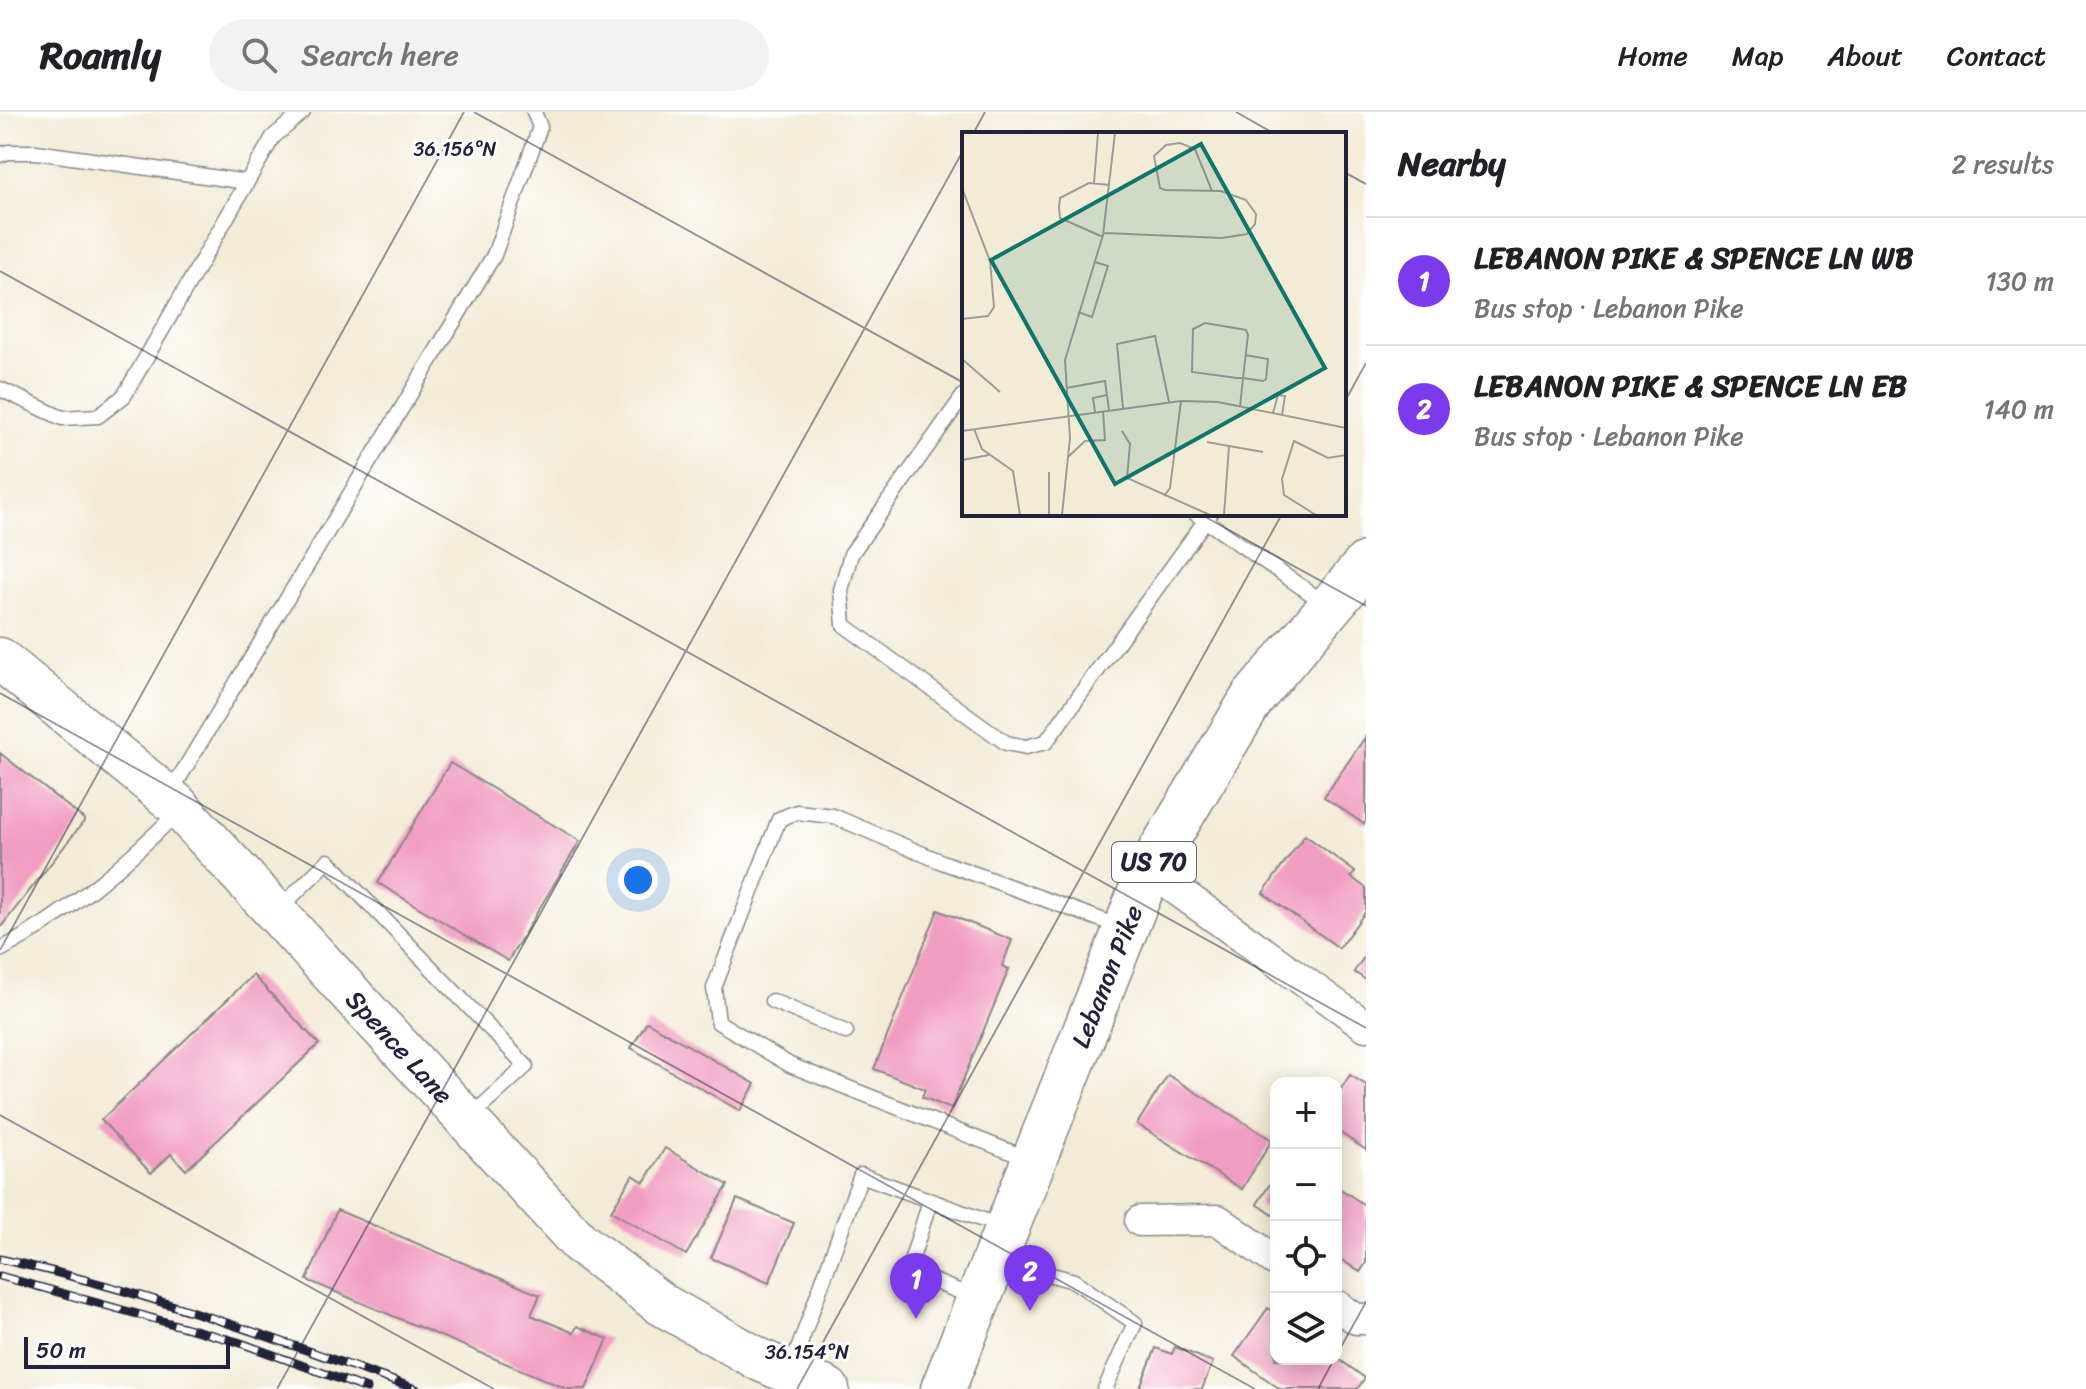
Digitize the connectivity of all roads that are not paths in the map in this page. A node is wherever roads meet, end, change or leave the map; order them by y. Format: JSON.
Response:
{"nodes":[{"id":1,"x":303,"y":112,"type":"edge"},
{"id":2,"x":534,"y":112,"type":"edge"},
{"id":3,"x":0,"y":155,"type":"edge"},
{"id":4,"x":247,"y":182,"type":"junction"},
{"id":5,"x":0,"y":389,"type":"edge"},
{"id":6,"x":962,"y":398,"type":"edge"},
{"id":7,"x":1204,"y":516,"type":"edge"},
{"id":8,"x":1366,"y":564,"type":"edge"},
{"id":9,"x":1330,"y":607,"type":"junction"},
{"id":10,"x":0,"y":659,"type":"edge"},
{"id":11,"x":174,"y":803,"type":"junction"},
{"id":12,"x":1149,"y":870,"type":"junction"},
{"id":13,"x":276,"y":912,"type":"junction"},
{"id":14,"x":1126,"y":928,"type":"junction"},
{"id":15,"x":0,"y":950,"type":"edge"},
{"id":16,"x":772,"y":1001,"type":"dead end"},
{"id":17,"x":1366,"y":1026,"type":"edge"},
{"id":18,"x":846,"y":1032,"type":"dead end"},
{"id":19,"x":467,"y":1119,"type":"junction"},
{"id":20,"x":1033,"y":1160,"type":"junction"},
{"id":21,"x":930,"y":1201,"type":"junction"},
{"id":22,"x":1140,"y":1221,"type":"dead end"},
{"id":23,"x":1000,"y":1244,"type":"junction"},
{"id":24,"x":1270,"y":1257,"type":"edge"},
{"id":25,"x":978,"y":1299,"type":"junction"},
{"id":26,"x":1342,"y":1309,"type":"edge"},
{"id":27,"x":1366,"y":1319,"type":"edge"},
{"id":28,"x":790,"y":1373,"type":"junction"},
{"id":29,"x":828,"y":1389,"type":"edge"},
{"id":30,"x":943,"y":1389,"type":"edge"},
{"id":31,"x":1105,"y":1389,"type":"edge"}],
"edges":[{"from":1,"to":4,"type":"lane"},
{"from":2,"to":11,"type":"lane"},
{"from":3,"to":4,"type":"lane"},
{"from":4,"to":5,"type":"lane"},
{"from":6,"to":7,"type":"lane"},
{"from":7,"to":9,"type":"lane"},
{"from":8,"to":9,"type":"main road","name":"Lebanon Pike","number":"US 70"},
{"from":9,"to":12,"type":"main road","name":"Lebanon Pike","number":"US 70"},
{"from":10,"to":11,"type":"main road","name":"Spence Lane"},
{"from":11,"to":13,"type":"main road","name":"Spence Lane"},
{"from":11,"to":15,"type":"lane"},
{"from":12,"to":14,"type":"main road","name":"Lebanon Pike","number":"US 70"},
{"from":12,"to":17,"type":"street"},
{"from":13,"to":19,"type":"main road","name":"Spence Lane"},
{"from":13,"to":19,"type":"lane"},
{"from":14,"to":20,"type":"main road","name":"Lebanon Pike","number":"US 70"},
{"from":14,"to":20,"type":"lane"},
{"from":16,"to":18,"type":"lane"},
{"from":19,"to":28,"type":"main road","name":"Spence Lane"},
{"from":20,"to":23,"type":"main road","name":"Lebanon Pike","number":"US 70"},
{"from":21,"to":23,"type":"lane"},
{"from":21,"to":25,"type":"lane"},
{"from":21,"to":28,"type":"lane"},
{"from":22,"to":24,"type":"street"},
{"from":23,"to":25,"type":"main road","name":"Lebanon Pike","number":"US 70"},
{"from":23,"to":31,"type":"lane"},
{"from":25,"to":30,"type":"main road","name":"Lebanon Pike","number":"US 70"},
{"from":26,"to":27,"type":"street"},
{"from":28,"to":29,"type":"main road","name":"Spence Lane"}]}
